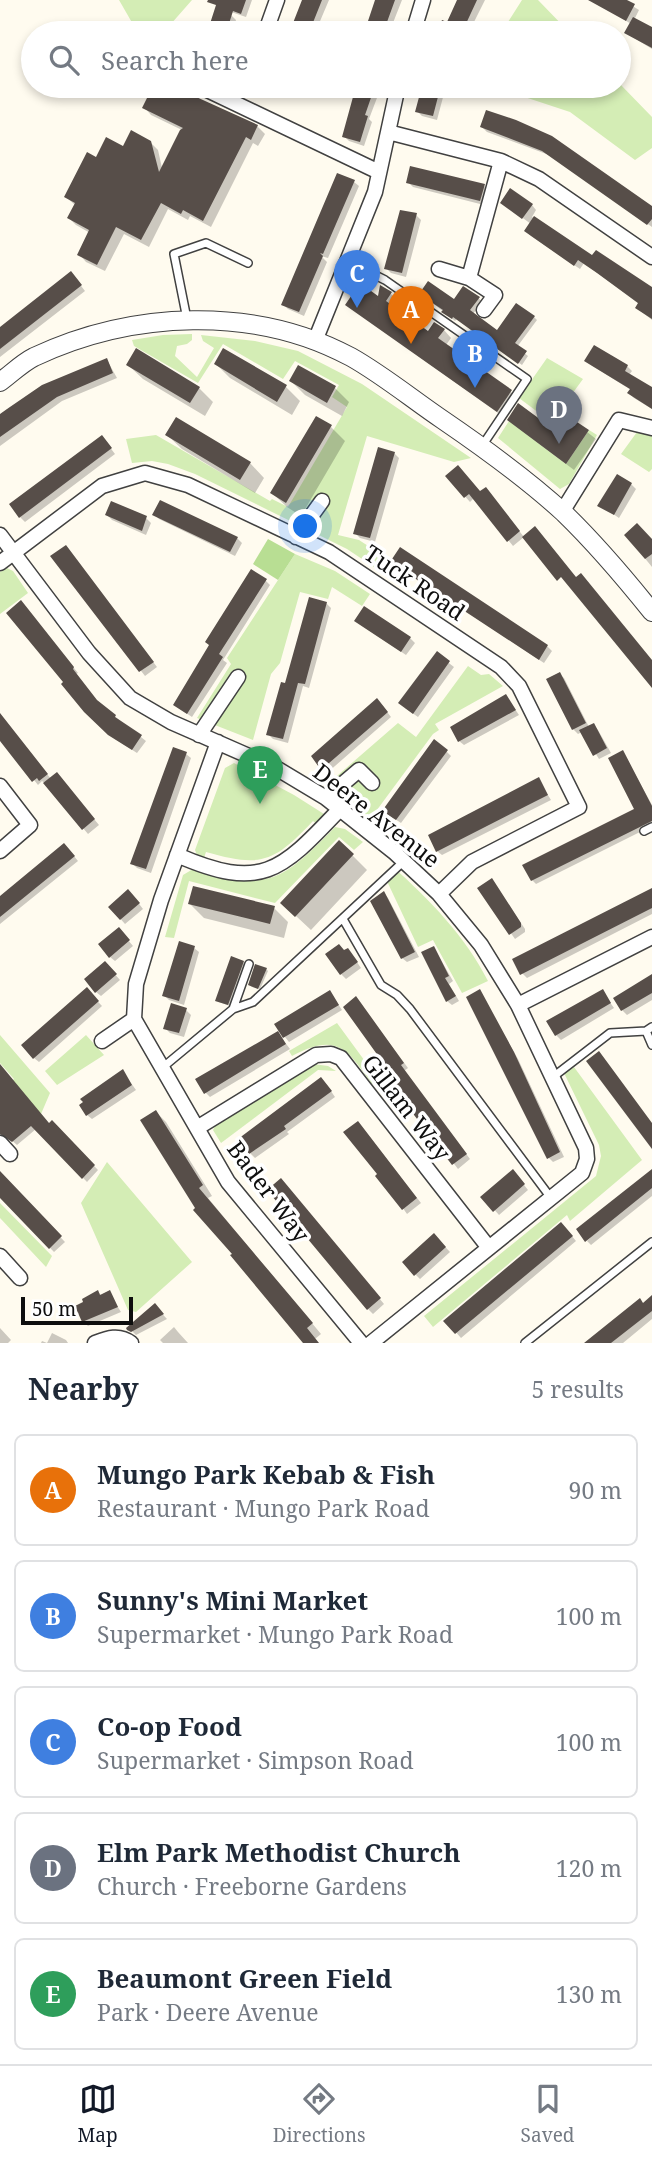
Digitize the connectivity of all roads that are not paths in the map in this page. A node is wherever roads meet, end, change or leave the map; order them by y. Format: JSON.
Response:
{"nodes":[{"id":1,"x":276,"y":0,"type":"edge"},
{"id":2,"x":423,"y":0,"type":"edge"},
{"id":3,"x":269,"y":21,"type":"edge"},
{"id":4,"x":417,"y":21,"type":"edge"},
{"id":5,"x":224,"y":98,"type":"edge"},
{"id":6,"x":395,"y":98,"type":"edge"},
{"id":7,"x":388,"y":132,"type":"junction"},
{"id":8,"x":501,"y":161,"type":"junction"},
{"id":9,"x":379,"y":172,"type":"junction"},
{"id":10,"x":652,"y":257,"type":"edge"},
{"id":11,"x":347,"y":261,"type":"junction"},
{"id":12,"x":247,"y":263,"type":"dead end"},
{"id":13,"x":439,"y":269,"type":"dead end"},
{"id":14,"x":469,"y":278,"type":"junction"},
{"id":15,"x":484,"y":310,"type":"dead end"},
{"id":16,"x":187,"y":320,"type":"junction"},
{"id":17,"x":315,"y":341,"type":"junction"},
{"id":18,"x":0,"y":382,"type":"edge"},
{"id":19,"x":652,"y":428,"type":"edge"},
{"id":20,"x":481,"y":447,"type":"junction"},
{"id":21,"x":321,"y":501,"type":"dead end"},
{"id":22,"x":562,"y":512,"type":"junction"},
{"id":23,"x":0,"y":535,"type":"edge"},
{"id":24,"x":296,"y":537,"type":"junction"},
{"id":25,"x":13,"y":553,"type":"junction"},
{"id":26,"x":0,"y":563,"type":"edge"},
{"id":27,"x":652,"y":612,"type":"edge"},
{"id":28,"x":238,"y":677,"type":"dead end"},
{"id":29,"x":199,"y":735,"type":"junction"},
{"id":30,"x":218,"y":743,"type":"junction"},
{"id":31,"x":372,"y":783,"type":"dead end"},
{"id":32,"x":0,"y":786,"type":"edge"},
{"id":33,"x":326,"y":798,"type":"junction"},
{"id":34,"x":339,"y":810,"type":"junction"},
{"id":35,"x":0,"y":852,"type":"edge"},
{"id":36,"x":177,"y":855,"type":"junction"},
{"id":37,"x":404,"y":861,"type":"junction"},
{"id":38,"x":439,"y":894,"type":"junction"},
{"id":39,"x":343,"y":919,"type":"junction"},
{"id":40,"x":652,"y":937,"type":"edge"},
{"id":41,"x":249,"y":964,"type":"dead end"},
{"id":42,"x":519,"y":1005,"type":"junction"},
{"id":43,"x":233,"y":1009,"type":"junction"},
{"id":44,"x":134,"y":1019,"type":"junction"},
{"id":45,"x":649,"y":1029,"type":"edge"},
{"id":46,"x":102,"y":1041,"type":"dead end"},
{"id":47,"x":652,"y":1045,"type":"edge"},
{"id":48,"x":162,"y":1068,"type":"junction"},
{"id":49,"x":552,"y":1077,"type":"junction"},
{"id":50,"x":197,"y":1128,"type":"junction"},
{"id":51,"x":551,"y":1198,"type":"junction"},
{"id":52,"x":652,"y":1242,"type":"edge"},
{"id":53,"x":489,"y":1248,"type":"junction"},
{"id":54,"x":0,"y":1256,"type":"edge"},
{"id":55,"x":20,"y":1278,"type":"dead end"},
{"id":56,"x":95,"y":1343,"type":"edge"},
{"id":57,"x":131,"y":1343,"type":"edge"},
{"id":58,"x":361,"y":1343,"type":"edge"},
{"id":59,"x":371,"y":1343,"type":"edge"},
{"id":60,"x":525,"y":1343,"type":"edge"}],
"edges":[{"from":1,"to":3,"type":"street"},
{"from":2,"to":4,"type":"street"},
{"from":5,"to":9,"type":"street"},
{"from":6,"to":7,"type":"street"},
{"from":7,"to":8,"type":"street"},
{"from":7,"to":9,"type":"street"},
{"from":8,"to":10,"type":"street"},
{"from":8,"to":14,"type":"street"},
{"from":9,"to":11,"type":"street"},
{"from":11,"to":17,"type":"street"},
{"from":11,"to":20,"type":"lane"},
{"from":12,"to":16,"type":"lane"},
{"from":13,"to":14,"type":"street"},
{"from":14,"to":15,"type":"street"},
{"from":16,"to":17,"type":"street"},
{"from":16,"to":18,"type":"street"},
{"from":17,"to":20,"type":"street"},
{"from":19,"to":22,"type":"street"},
{"from":20,"to":22,"type":"street"},
{"from":21,"to":24,"type":"street"},
{"from":22,"to":27,"type":"street"},
{"from":23,"to":25,"type":"street","name":"Deere Avenue"},
{"from":24,"to":25,"type":"street","name":"Tuck Road"},
{"from":24,"to":38,"type":"street","name":"Tuck Road"},
{"from":25,"to":26,"type":"street","name":"Tuck Road"},
{"from":25,"to":29,"type":"street","name":"Deere Avenue"},
{"from":28,"to":29,"type":"street"},
{"from":29,"to":30,"type":"street","name":"Deere Avenue"},
{"from":30,"to":33,"type":"street","name":"Deere Avenue"},
{"from":30,"to":36,"type":"street"},
{"from":31,"to":33,"type":"street"},
{"from":32,"to":35,"type":"street"},
{"from":33,"to":34,"type":"street","name":"Deere Avenue"},
{"from":34,"to":36,"type":"street"},
{"from":34,"to":37,"type":"street","name":"Deere Avenue"},
{"from":36,"to":44,"type":"street"},
{"from":37,"to":38,"type":"street","name":"Deere Avenue"},
{"from":37,"to":39,"type":"lane"},
{"from":38,"to":42,"type":"street","name":"Deere Avenue"},
{"from":39,"to":43,"type":"lane"},
{"from":39,"to":51,"type":"lane"},
{"from":40,"to":42,"type":"street"},
{"from":41,"to":43,"type":"lane"},
{"from":42,"to":49,"type":"street","name":"Deere Avenue"},
{"from":43,"to":48,"type":"lane"},
{"from":44,"to":46,"type":"street"},
{"from":44,"to":48,"type":"street","name":"Bader Way"},
{"from":45,"to":47,"type":"lane"},
{"from":45,"to":49,"type":"lane"},
{"from":48,"to":50,"type":"street","name":"Bader Way"},
{"from":49,"to":51,"type":"street","name":"Deere Avenue"},
{"from":50,"to":53,"type":"street","name":"Gillam Way"},
{"from":50,"to":58,"type":"street","name":"Bader Way"},
{"from":51,"to":53,"type":"street","name":"Deere Avenue"},
{"from":52,"to":60,"type":"lane"},
{"from":53,"to":59,"type":"street","name":"Deere Avenue"},
{"from":54,"to":55,"type":"street"},
{"from":56,"to":57,"type":"street"}]}
